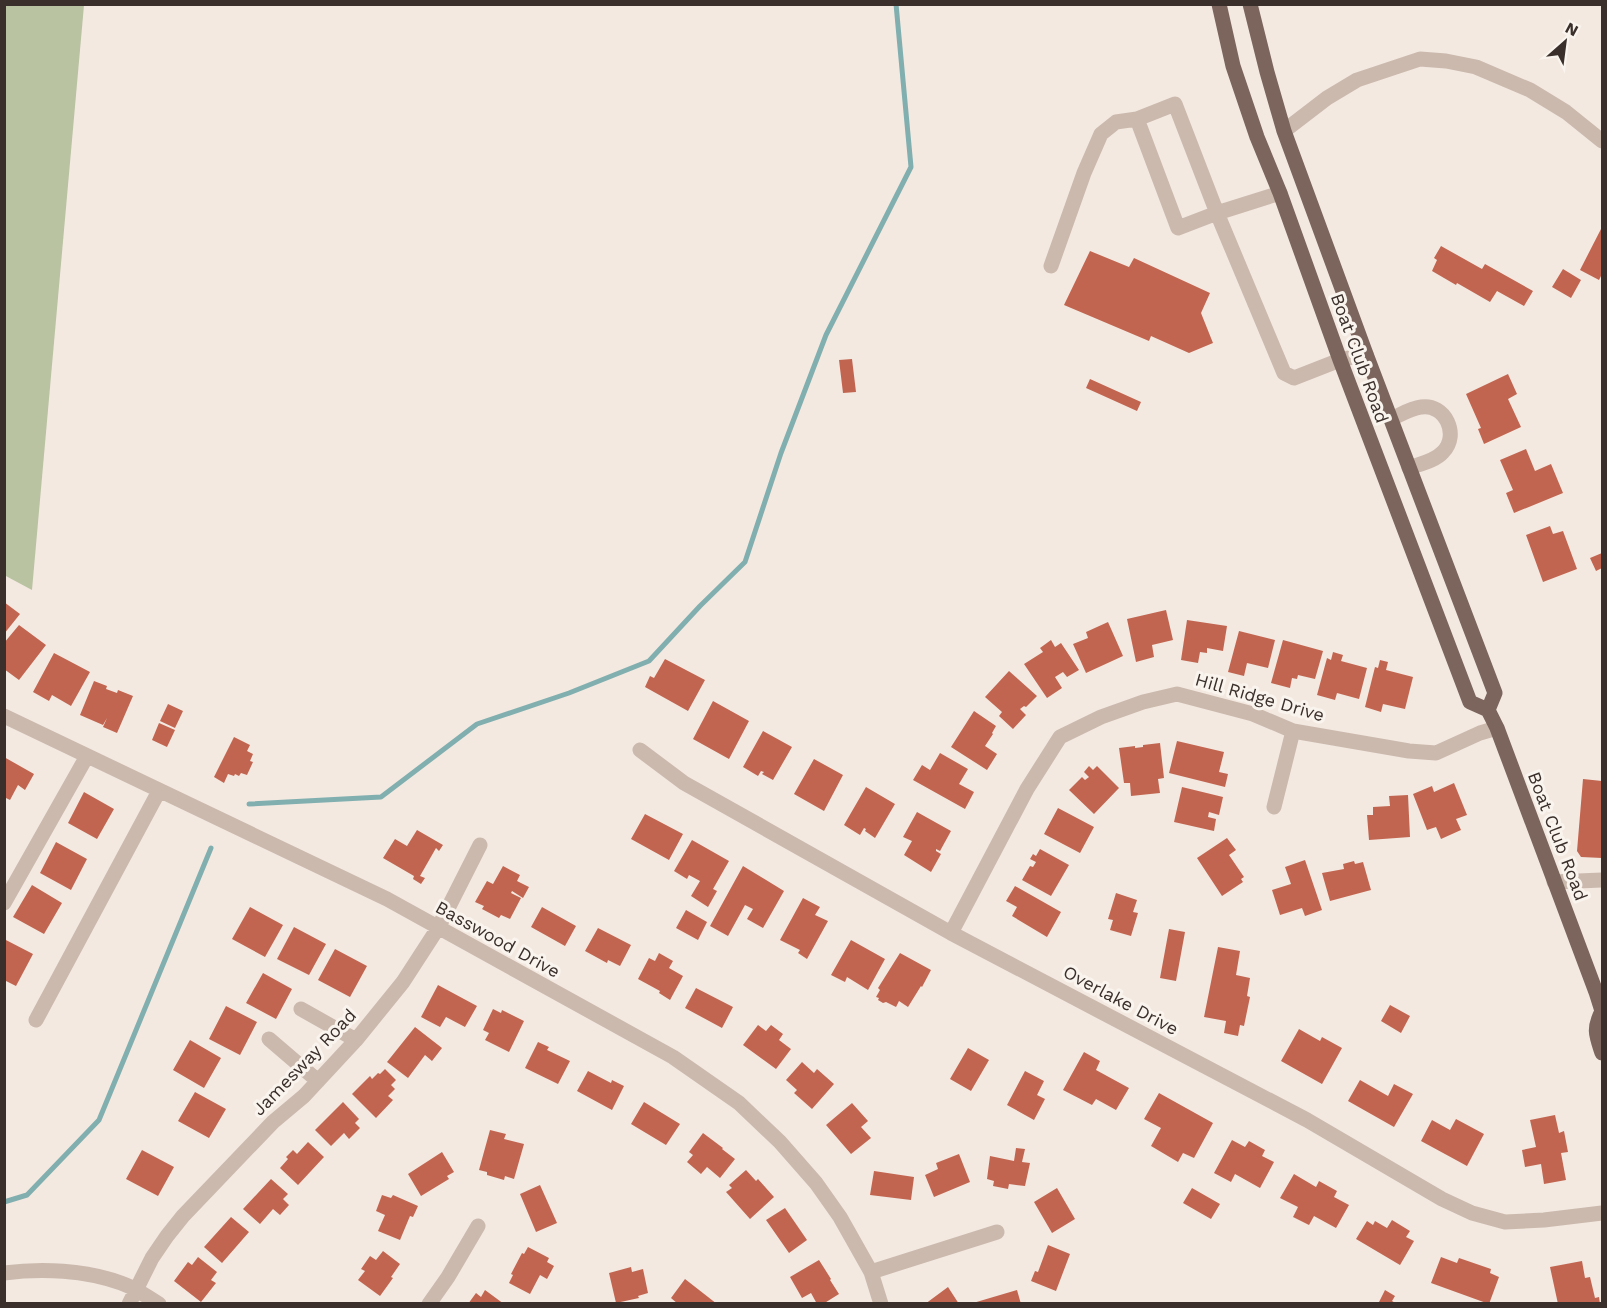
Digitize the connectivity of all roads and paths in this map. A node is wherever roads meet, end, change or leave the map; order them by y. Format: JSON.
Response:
{"nodes":[{"id":1,"x":1219,"y":4,"type":"edge"},
{"id":2,"x":1250,"y":4,"type":"edge"},
{"id":3,"x":1137,"y":119,"type":"junction"},
{"id":4,"x":1284,"y":131,"type":"junction"},
{"id":5,"x":1602,"y":141,"type":"edge"},
{"id":6,"x":1280,"y":193,"type":"junction"},
{"id":7,"x":1217,"y":213,"type":"junction"},
{"id":8,"x":1051,"y":266,"type":"dead end"},
{"id":9,"x":1366,"y":354,"type":"junction"},
{"id":10,"x":1340,"y":360,"type":"junction"},
{"id":11,"x":1390,"y":419,"type":"junction"},
{"id":12,"x":1409,"y":468,"type":"junction"},
{"id":13,"x":1488,"y":710,"type":"junction"},
{"id":14,"x":4,"y":716,"type":"edge"},
{"id":15,"x":1497,"y":728,"type":"junction"},
{"id":16,"x":1293,"y":731,"type":"junction"},
{"id":17,"x":640,"y":750,"type":"dead end"},
{"id":18,"x":87,"y":756,"type":"junction"},
{"id":19,"x":159,"y":791,"type":"junction"},
{"id":20,"x":1274,"y":807,"type":"dead end"},
{"id":21,"x":480,"y":845,"type":"dead end"},
{"id":22,"x":1602,"y":880,"type":"edge"},
{"id":23,"x":1554,"y":882,"type":"junction"},
{"id":24,"x":4,"y":903,"type":"edge"},
{"id":25,"x":438,"y":928,"type":"junction"},
{"id":26,"x":951,"y":933,"type":"junction"},
{"id":27,"x":1599,"y":991,"type":"edge"},
{"id":28,"x":302,"y":1009,"type":"dead end"},
{"id":29,"x":1602,"y":1011,"type":"edge"},
{"id":30,"x":36,"y":1020,"type":"dead end"},
{"id":31,"x":269,"y":1039,"type":"dead end"},
{"id":32,"x":357,"y":1041,"type":"junction"},
{"id":33,"x":1602,"y":1053,"type":"edge"},
{"id":34,"x":318,"y":1081,"type":"junction"},
{"id":35,"x":1602,"y":1213,"type":"edge"},
{"id":36,"x":478,"y":1226,"type":"dead end"},
{"id":37,"x":998,"y":1232,"type":"dead end"},
{"id":38,"x":871,"y":1272,"type":"junction"},
{"id":39,"x":4,"y":1273,"type":"edge"},
{"id":40,"x":132,"y":1297,"type":"edge"},
{"id":41,"x":159,"y":1304,"type":"edge"},
{"id":42,"x":429,"y":1304,"type":"edge"},
{"id":43,"x":881,"y":1304,"type":"edge"}],
"edges":[{"from":1,"to":6,"type":"main road","name":"Boat Club Road"},
{"from":2,"to":4,"type":"main road","name":"Boat Club Road"},
{"from":3,"to":7,"type":"street"},
{"from":3,"to":7,"type":"street"},
{"from":3,"to":8,"type":"street"},
{"from":4,"to":5,"type":"street"},
{"from":4,"to":9,"type":"main road","name":"Boat Club Road"},
{"from":6,"to":7,"type":"street"},
{"from":6,"to":10,"type":"main road","name":"Boat Club Road"},
{"from":7,"to":10,"type":"street"},
{"from":9,"to":10,"type":"street"},
{"from":9,"to":11,"type":"main road","name":"Boat Club Road"},
{"from":10,"to":13,"type":"main road","name":"Boat Club Road"},
{"from":11,"to":12,"type":"main road","name":"Boat Club Road"},
{"from":11,"to":12,"type":"street"},
{"from":12,"to":13,"type":"main road","name":"Boat Club Road"},
{"from":13,"to":15,"type":"main road","name":"Boat Club Road"},
{"from":14,"to":18,"type":"street","name":"Basswood Drive"},
{"from":15,"to":16,"type":"street","name":"Hill Ridge Drive"},
{"from":15,"to":23,"type":"main road","name":"Boat Club Road"},
{"from":16,"to":20,"type":"street"},
{"from":16,"to":26,"type":"street","name":"Hill Ridge Drive"},
{"from":17,"to":26,"type":"street","name":"Overlake Drive"},
{"from":18,"to":19,"type":"street","name":"Basswood Drive"},
{"from":18,"to":24,"type":"street"},
{"from":19,"to":25,"type":"street","name":"Basswood Drive"},
{"from":19,"to":30,"type":"street"},
{"from":21,"to":25,"type":"street","name":"Jamesway Road"},
{"from":22,"to":23,"type":"street"},
{"from":23,"to":27,"type":"main road","name":"Boat Club Road"},
{"from":25,"to":32,"type":"street","name":"Jamesway Road"},
{"from":25,"to":38,"type":"street","name":"Basswood Drive"},
{"from":26,"to":35,"type":"street","name":"Overlake Drive"},
{"from":27,"to":29,"type":"main road","name":"Boat Club Road"},
{"from":28,"to":32,"type":"street"},
{"from":29,"to":33,"type":"main road","name":"Boat Club Road"},
{"from":31,"to":34,"type":"street"},
{"from":32,"to":34,"type":"street","name":"Jamesway Road"},
{"from":34,"to":40,"type":"street","name":"Jamesway Road"},
{"from":36,"to":42,"type":"street"},
{"from":37,"to":38,"type":"street"},
{"from":38,"to":43,"type":"street","name":"Basswood Drive"},
{"from":39,"to":40,"type":"street"},
{"from":40,"to":41,"type":"street"}]}
